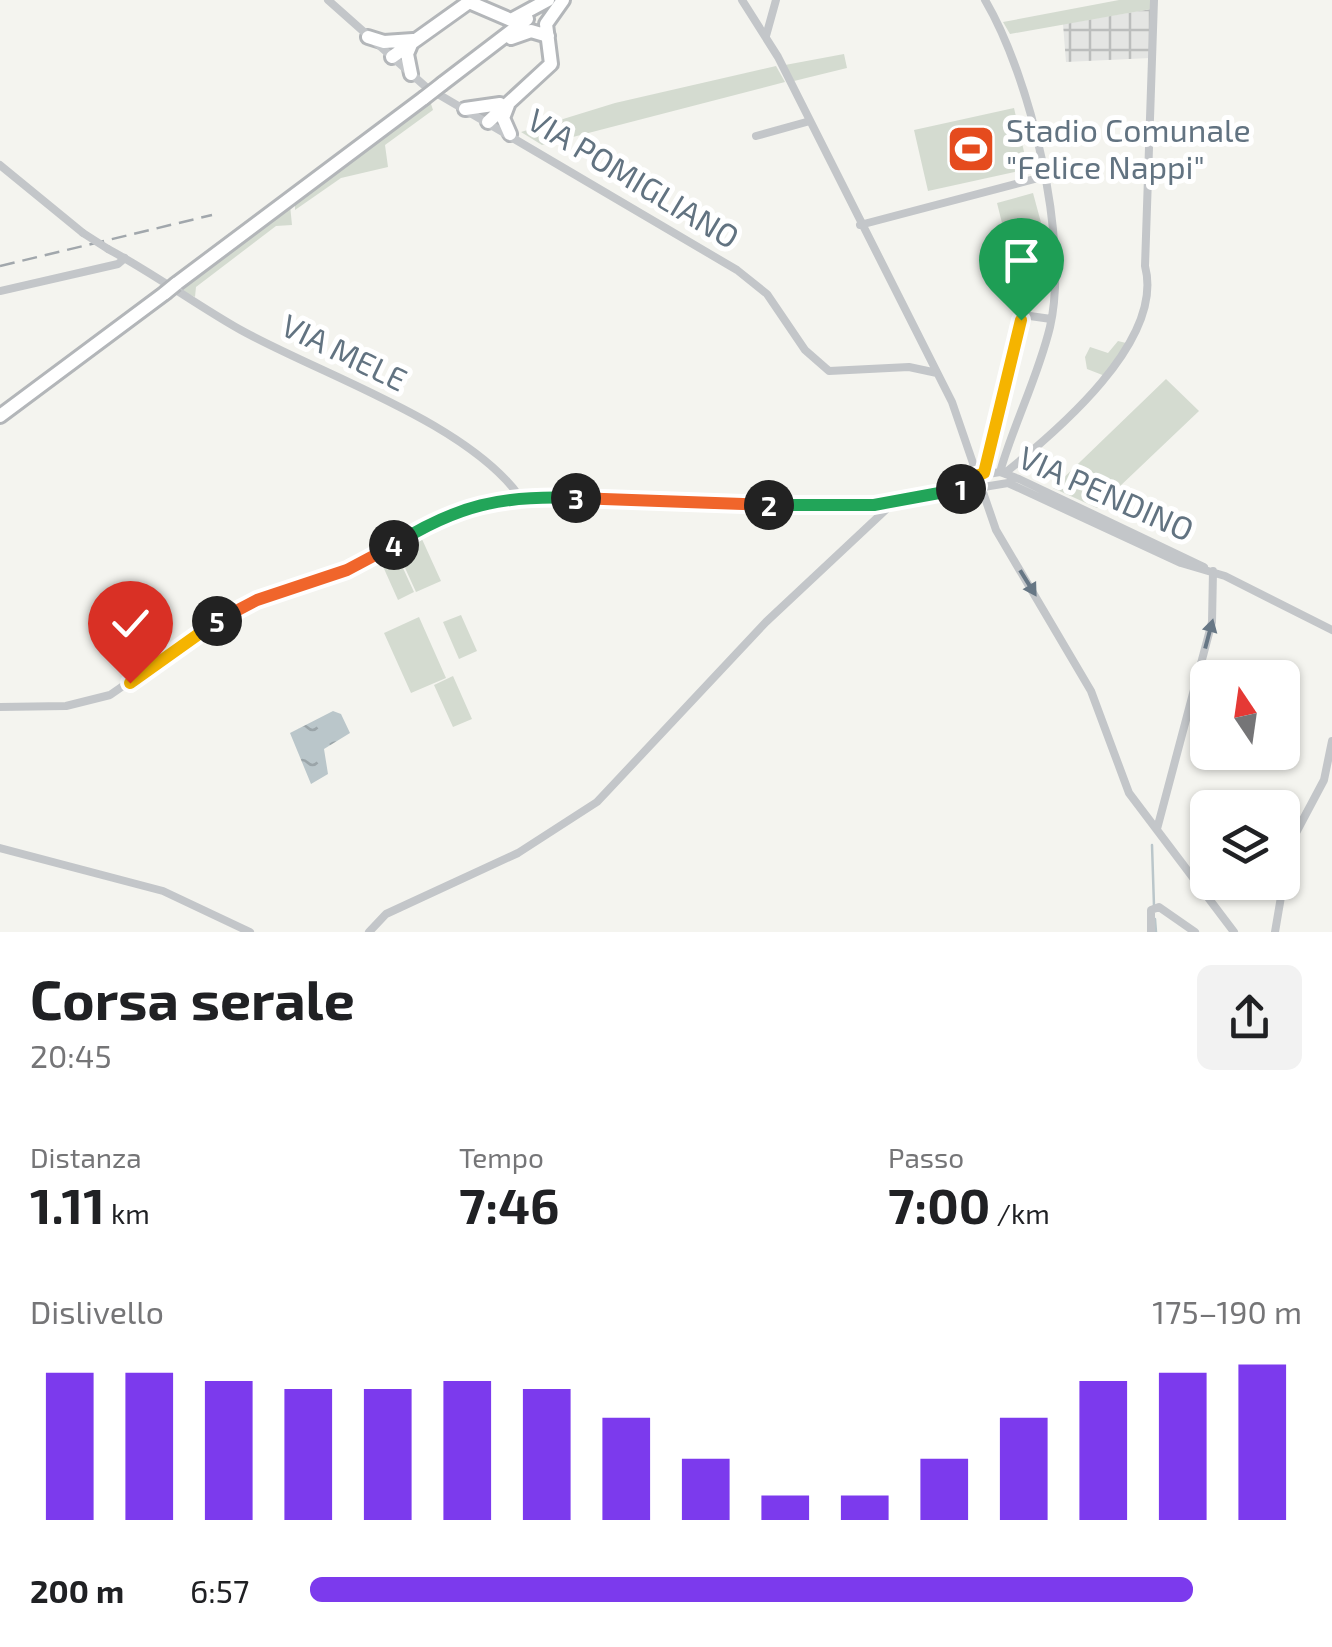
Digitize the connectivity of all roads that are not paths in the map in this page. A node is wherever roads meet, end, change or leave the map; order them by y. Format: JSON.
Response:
{"nodes":[{"id":1,"x":328,"y":0,"type":"edge"},
{"id":2,"x":551,"y":0,"type":"edge"},
{"id":3,"x":562,"y":0,"type":"edge"},
{"id":4,"x":742,"y":0,"type":"edge"},
{"id":5,"x":776,"y":0,"type":"edge"},
{"id":6,"x":986,"y":0,"type":"edge"},
{"id":7,"x":1154,"y":0,"type":"edge"},
{"id":8,"x":492,"y":12,"type":"junction"},
{"id":9,"x":548,"y":36,"type":"junction"},
{"id":10,"x":766,"y":36,"type":"junction"},
{"id":11,"x":368,"y":37,"type":"junction"},
{"id":12,"x":412,"y":40,"type":"junction"},
{"id":13,"x":479,"y":56,"type":"junction"},
{"id":14,"x":392,"y":57,"type":"junction"},
{"id":15,"x":411,"y":74,"type":"junction"},
{"id":16,"x":454,"y":74,"type":"junction"},
{"id":17,"x":511,"y":98,"type":"junction"},
{"id":18,"x":465,"y":109,"type":"junction"},
{"id":19,"x":810,"y":121,"type":"junction"},
{"id":20,"x":488,"y":122,"type":"junction"},
{"id":21,"x":510,"y":134,"type":"junction"},
{"id":22,"x":756,"y":136,"type":"dead end"},
{"id":23,"x":0,"y":165,"type":"edge"},
{"id":24,"x":1046,"y":176,"type":"junction"},
{"id":25,"x":860,"y":225,"type":"junction"},
{"id":26,"x":124,"y":258,"type":"junction"},
{"id":27,"x":0,"y":291,"type":"edge"},
{"id":28,"x":1052,"y":319,"type":"junction"},
{"id":29,"x":929,"y":356,"type":"junction"},
{"id":30,"x":909,"y":367,"type":"junction"},
{"id":31,"x":937,"y":373,"type":"junction"},
{"id":32,"x":1008,"y":375,"type":"junction"},
{"id":33,"x":1030,"y":384,"type":"junction"},
{"id":34,"x":0,"y":416,"type":"edge"},
{"id":35,"x":1002,"y":473,"type":"junction"},
{"id":36,"x":980,"y":478,"type":"junction"},
{"id":37,"x":520,"y":497,"type":"junction"},
{"id":38,"x":894,"y":502,"type":"junction"},
{"id":39,"x":1213,"y":571,"type":"junction"},
{"id":40,"x":1332,"y":630,"type":"edge"},
{"id":41,"x":0,"y":707,"type":"edge"},
{"id":42,"x":1332,"y":741,"type":"edge"},
{"id":43,"x":1157,"y":830,"type":"junction"},
{"id":44,"x":0,"y":848,"type":"edge"},
{"id":45,"x":250,"y":932,"type":"edge"},
{"id":46,"x":368,"y":932,"type":"edge"},
{"id":47,"x":1152,"y":932,"type":"edge"},
{"id":48,"x":1195,"y":932,"type":"edge"},
{"id":49,"x":1234,"y":932,"type":"edge"},
{"id":50,"x":1276,"y":932,"type":"edge"}],
"edges":[{"from":1,"to":11,"type":"street","name":"VIA POMIGLIANO"},
{"from":2,"to":8,"type":"highway"},
{"from":2,"to":13,"type":"highway"},
{"from":3,"to":9,"type":"highway"},
{"from":4,"to":10,"type":"street"},
{"from":5,"to":10,"type":"street"},
{"from":6,"to":24,"type":"street"},
{"from":7,"to":35,"type":"street"},
{"from":8,"to":12,"type":"highway"},
{"from":8,"to":16,"type":"highway"},
{"from":9,"to":13,"type":"highway"},
{"from":9,"to":17,"type":"highway"},
{"from":10,"to":19,"type":"street"},
{"from":11,"to":12,"type":"highway"},
{"from":11,"to":14,"type":"street","name":"VIA POMIGLIANO"},
{"from":12,"to":14,"type":"highway"},
{"from":12,"to":15,"type":"highway"},
{"from":13,"to":16,"type":"highway"},
{"from":14,"to":15,"type":"street","name":"VIA POMIGLIANO"},
{"from":15,"to":18,"type":"street","name":"VIA POMIGLIANO"},
{"from":16,"to":34,"type":"highway","bridge":true},
{"from":17,"to":18,"type":"highway"},
{"from":17,"to":20,"type":"highway"},
{"from":17,"to":21,"type":"highway"},
{"from":18,"to":20,"type":"street","name":"VIA POMIGLIANO"},
{"from":19,"to":22,"type":"street"},
{"from":19,"to":25,"type":"street"},
{"from":20,"to":21,"type":"street","name":"VIA POMIGLIANO"},
{"from":21,"to":30,"type":"street","name":"VIA POMIGLIANO"},
{"from":23,"to":26,"type":"street","name":"VIA MELE","bridge":true},
{"from":24,"to":25,"type":"street"},
{"from":24,"to":28,"type":"street"},
{"from":25,"to":29,"type":"street"},
{"from":26,"to":27,"type":"street"},
{"from":26,"to":37,"type":"street","name":"VIA MELE"},
{"from":28,"to":32,"type":"street"},
{"from":28,"to":33,"type":"street"},
{"from":29,"to":30,"type":"street","name":"VIA POMIGLIANO"},
{"from":29,"to":31,"type":"street"},
{"from":30,"to":31,"type":"street","name":"VIA POMIGLIANO"},
{"from":31,"to":36,"type":"street"},
{"from":32,"to":33,"type":"street"},
{"from":32,"to":36,"type":"street"},
{"from":33,"to":35,"type":"street"},
{"from":35,"to":36,"type":"street","name":"VIA PENDINO"},
{"from":35,"to":39,"type":"street","name":"VIA PENDINO"},
{"from":36,"to":38,"type":"street"},
{"from":36,"to":39,"type":"street","name":"VIA PENDINO"},
{"from":36,"to":43,"type":"street","one_way":true},
{"from":37,"to":38,"type":"street"},
{"from":37,"to":41,"type":"street"},
{"from":38,"to":46,"type":"street"},
{"from":39,"to":40,"type":"street","name":"VIA PENDINO"},
{"from":43,"to":39,"type":"street","one_way":true},
{"from":42,"to":50,"type":"street"},
{"from":43,"to":49,"type":"street"},
{"from":44,"to":45,"type":"street"},
{"from":47,"to":48,"type":"street"}]}
